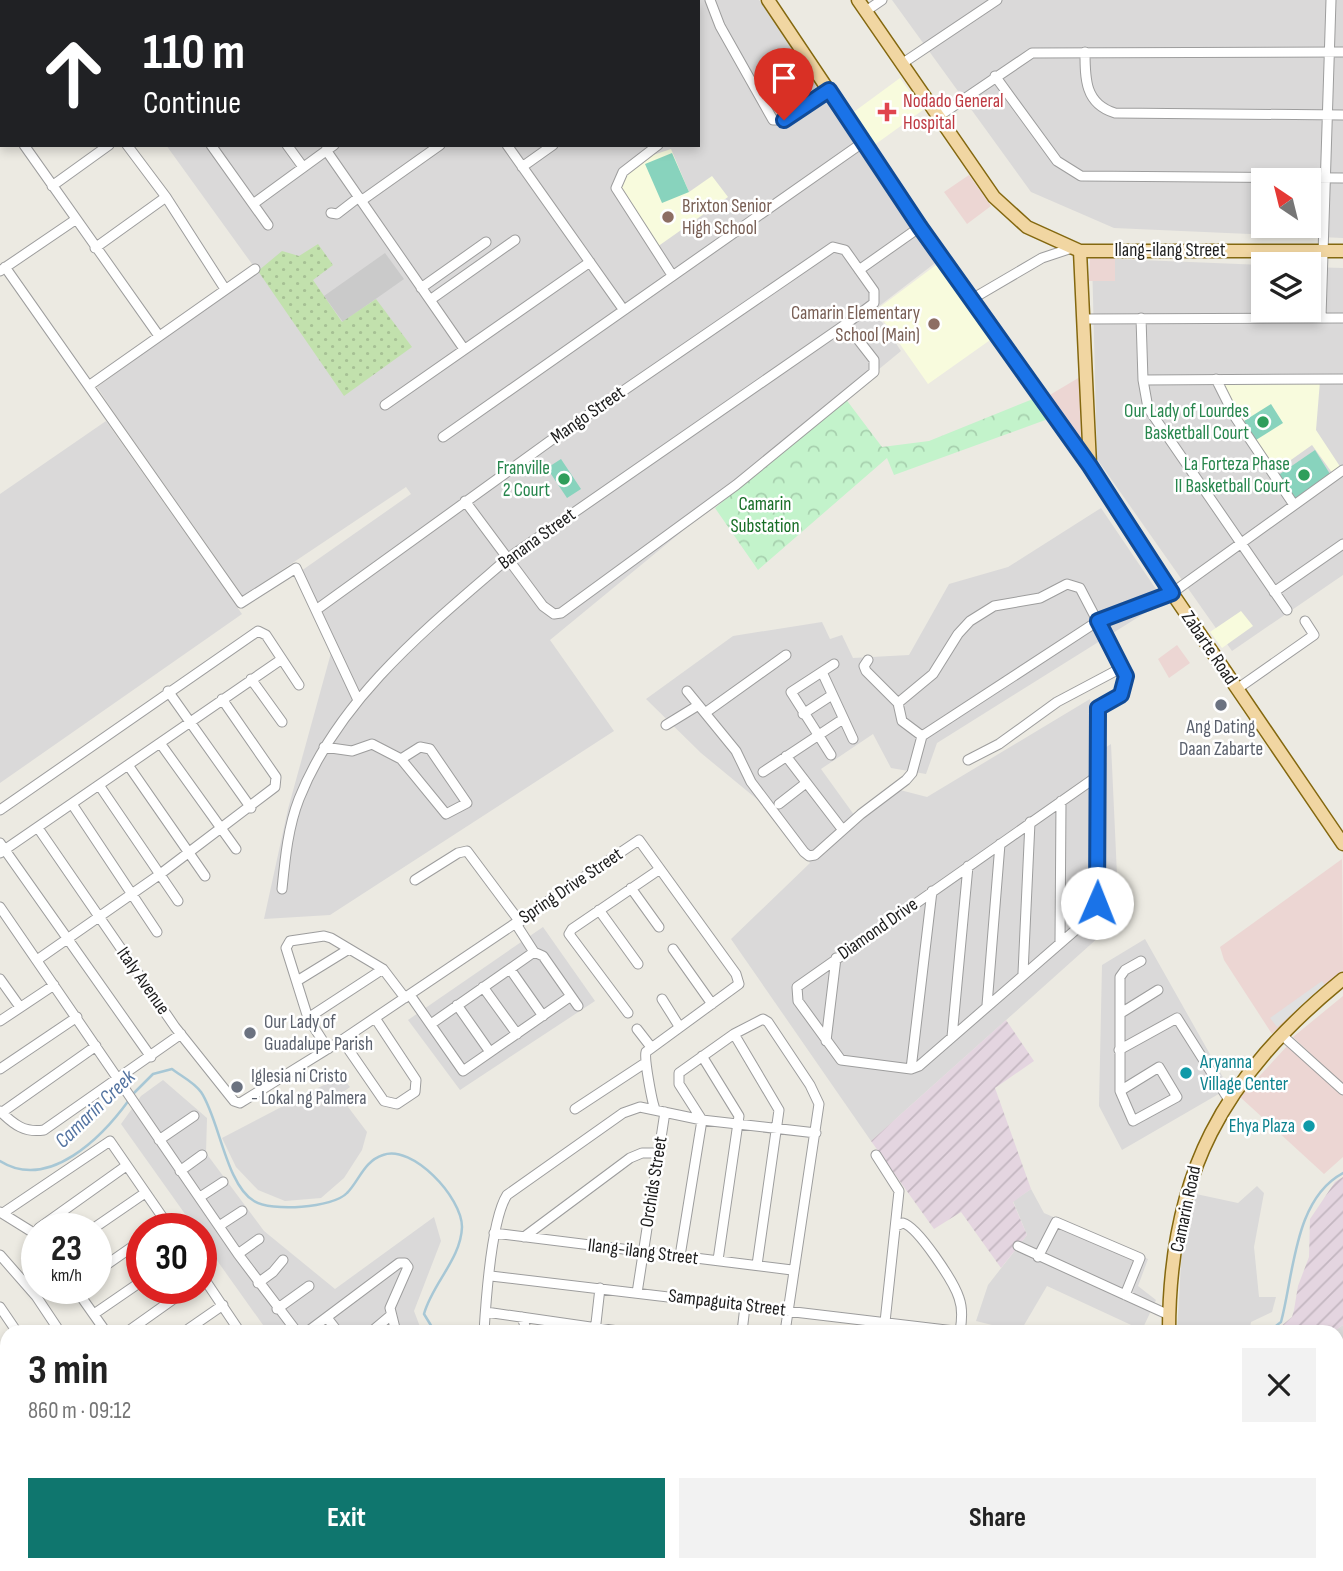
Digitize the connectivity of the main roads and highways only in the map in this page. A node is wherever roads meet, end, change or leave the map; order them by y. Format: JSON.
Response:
{"nodes":[{"id":1,"x":768,"y":0,"type":"edge"},
{"id":2,"x":862,"y":5,"type":"edge"},
{"id":3,"x":1076,"y":249,"type":"junction"},
{"id":4,"x":1343,"y":251,"type":"edge"},
{"id":5,"x":1090,"y":466,"type":"junction"},
{"id":6,"x":1343,"y":844,"type":"edge"},
{"id":7,"x":1343,"y":979,"type":"edge"},
{"id":8,"x":1343,"y":984,"type":"edge"},
{"id":9,"x":1285,"y":1034,"type":"junction"},
{"id":10,"x":1170,"y":1325,"type":"edge"}],
"edges":[{"from":1,"to":5,"type":"main road","name":"Zabarte Road"},
{"from":2,"to":3,"type":"main road"},
{"from":3,"to":4,"type":"main road","name":"Ilang-ilang Street"},
{"from":3,"to":5,"type":"main road"},
{"from":5,"to":6,"type":"main road","name":"Zabarte Road"},
{"from":7,"to":9,"type":"main road","name":"Camarin Road"},
{"from":8,"to":9,"type":"main road","name":"Camarin Road"},
{"from":9,"to":10,"type":"main road","name":"Camarin Road"}]}
